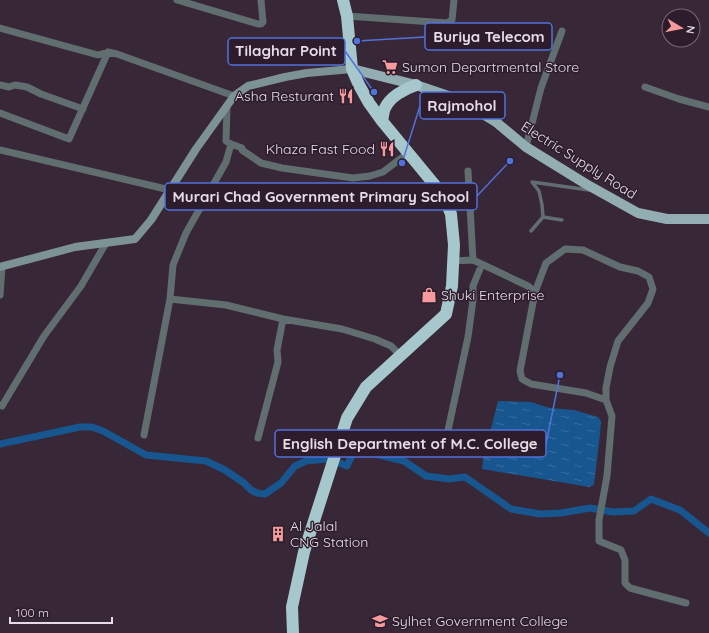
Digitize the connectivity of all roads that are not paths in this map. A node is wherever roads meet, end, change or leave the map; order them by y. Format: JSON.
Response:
{"nodes":[{"id":1,"x":177,"y":0,"type":"edge"},
{"id":2,"x":261,"y":0,"type":"edge"},
{"id":3,"x":343,"y":0,"type":"edge"},
{"id":4,"x":454,"y":0,"type":"edge"},
{"id":5,"x":347,"y":16,"type":"junction"},
{"id":6,"x":0,"y":28,"type":"edge"},
{"id":7,"x":562,"y":31,"type":"dead end"},
{"id":8,"x":108,"y":52,"type":"junction"},
{"id":9,"x":352,"y":69,"type":"junction"},
{"id":10,"x":0,"y":85,"type":"edge"},
{"id":11,"x":416,"y":85,"type":"junction"},
{"id":12,"x":645,"y":87,"type":"dead end"},
{"id":13,"x":234,"y":96,"type":"junction"},
{"id":14,"x":227,"y":106,"type":"junction"},
{"id":15,"x":709,"y":107,"type":"edge"},
{"id":16,"x":83,"y":108,"type":"junction"},
{"id":17,"x":0,"y":113,"type":"edge"},
{"id":18,"x":382,"y":122,"type":"junction"},
{"id":19,"x":231,"y":144,"type":"junction"},
{"id":20,"x":526,"y":147,"type":"junction"},
{"id":21,"x":0,"y":150,"type":"edge"},
{"id":22,"x":408,"y":153,"type":"junction"},
{"id":23,"x":468,"y":171,"type":"dead end"},
{"id":24,"x":170,"y":190,"type":"junction"},
{"id":25,"x":600,"y":191,"type":"junction"},
{"id":26,"x":542,"y":217,"type":"junction"},
{"id":27,"x":709,"y":219,"type":"edge"},
{"id":28,"x":562,"y":220,"type":"dead end"},
{"id":29,"x":531,"y":230,"type":"dead end"},
{"id":30,"x":106,"y":243,"type":"junction"},
{"id":31,"x":473,"y":260,"type":"junction"},
{"id":32,"x":453,"y":261,"type":"junction"},
{"id":33,"x":482,"y":264,"type":"junction"},
{"id":34,"x":1,"y":267,"type":"edge"},
{"id":35,"x":535,"y":292,"type":"junction"},
{"id":36,"x":0,"y":295,"type":"edge"},
{"id":37,"x":170,"y":299,"type":"junction"},
{"id":38,"x":284,"y":319,"type":"junction"},
{"id":39,"x":400,"y":355,"type":"junction"},
{"id":40,"x":606,"y":400,"type":"junction"},
{"id":41,"x":2,"y":406,"type":"dead end"},
{"id":42,"x":144,"y":435,"type":"dead end"},
{"id":43,"x":447,"y":435,"type":"dead end"},
{"id":44,"x":258,"y":438,"type":"dead end"},
{"id":45,"x":686,"y":603,"type":"dead end"},
{"id":46,"x":293,"y":633,"type":"edge"}],
"edges":[{"from":1,"to":2,"type":"street"},
{"from":3,"to":5,"type":"highway"},
{"from":4,"to":5,"type":"street"},
{"from":5,"to":9,"type":"highway"},
{"from":6,"to":8,"type":"street"},
{"from":7,"to":20,"type":"street"},
{"from":8,"to":13,"type":"street"},
{"from":8,"to":16,"type":"street"},
{"from":9,"to":11,"type":"main road","name":"Electric Supply Road"},
{"from":9,"to":13,"type":"street"},
{"from":9,"to":18,"type":"highway"},
{"from":10,"to":16,"type":"street"},
{"from":11,"to":18,"type":"highway"},
{"from":11,"to":20,"type":"main road","name":"Electric Supply Road"},
{"from":12,"to":15,"type":"street"},
{"from":13,"to":14,"type":"street"},
{"from":14,"to":19,"type":"street"},
{"from":14,"to":24,"type":"street"},
{"from":16,"to":17,"type":"street"},
{"from":18,"to":22,"type":"highway"},
{"from":19,"to":22,"type":"street"},
{"from":19,"to":37,"type":"street"},
{"from":20,"to":25,"type":"main road","name":"Electric Supply Road"},
{"from":21,"to":24,"type":"street"},
{"from":22,"to":32,"type":"highway"},
{"from":23,"to":31,"type":"street"},
{"from":24,"to":30,"type":"street"},
{"from":25,"to":26,"type":"lane"},
{"from":25,"to":27,"type":"main road","name":"Electric Supply Road"},
{"from":26,"to":28,"type":"lane"},
{"from":26,"to":29,"type":"lane"},
{"from":30,"to":34,"type":"street"},
{"from":30,"to":41,"type":"street"},
{"from":31,"to":32,"type":"street"},
{"from":31,"to":33,"type":"street"},
{"from":32,"to":39,"type":"highway"},
{"from":33,"to":35,"type":"street"},
{"from":33,"to":43,"type":"street"},
{"from":34,"to":36,"type":"street"},
{"from":35,"to":40,"type":"street"},
{"from":35,"to":40,"type":"street"},
{"from":37,"to":38,"type":"street"},
{"from":37,"to":42,"type":"street"},
{"from":38,"to":39,"type":"street"},
{"from":38,"to":44,"type":"street"},
{"from":39,"to":46,"type":"highway"},
{"from":40,"to":45,"type":"street"}]}
